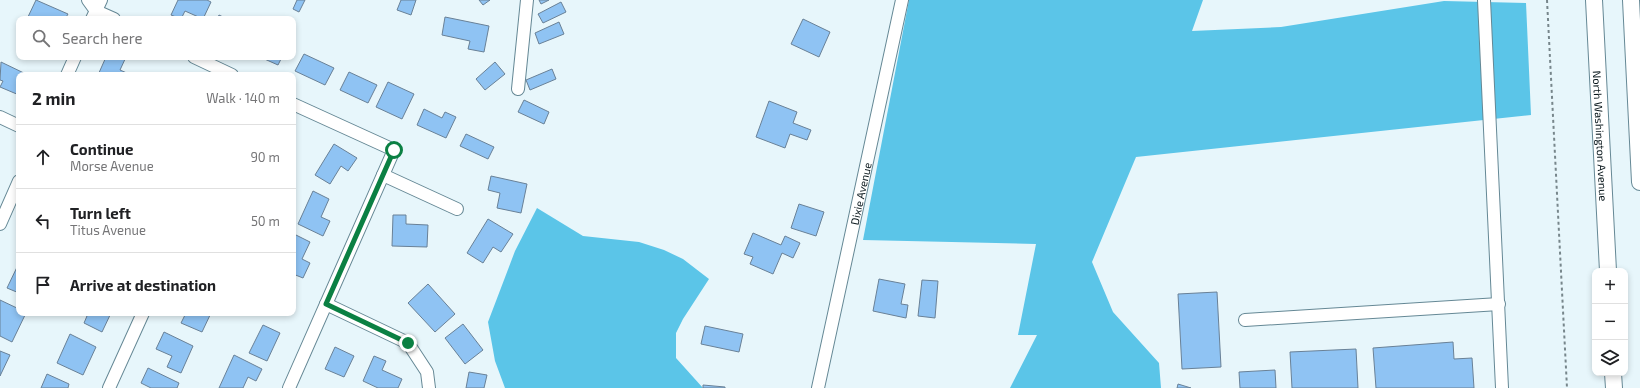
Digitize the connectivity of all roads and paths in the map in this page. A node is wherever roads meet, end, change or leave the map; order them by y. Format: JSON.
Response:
{"nodes":[{"id":1,"x":88,"y":0,"type":"edge"},
{"id":2,"x":527,"y":0,"type":"edge"},
{"id":3,"x":902,"y":0,"type":"edge"},
{"id":4,"x":1484,"y":0,"type":"edge"},
{"id":5,"x":1547,"y":0,"type":"edge"},
{"id":6,"x":1594,"y":0,"type":"edge"},
{"id":7,"x":1630,"y":0,"type":"edge"},
{"id":8,"x":96,"y":10,"type":"edge"},
{"id":9,"x":108,"y":16,"type":"edge"},
{"id":10,"x":74,"y":60,"type":"edge"},
{"id":11,"x":200,"y":60,"type":"edge"},
{"id":12,"x":68,"y":72,"type":"edge"},
{"id":13,"x":226,"y":72,"type":"edge"},
{"id":14,"x":518,"y":89,"type":"dead end"},
{"id":15,"x":296,"y":105,"type":"edge"},
{"id":16,"x":0,"y":117,"type":"edge"},
{"id":17,"x":16,"y":125,"type":"edge"},
{"id":18,"x":1639,"y":142,"type":"edge"},
{"id":19,"x":383,"y":175,"type":"junction"},
{"id":20,"x":1640,"y":182,"type":"edge"},
{"id":21,"x":16,"y":188,"type":"edge"},
{"id":22,"x":457,"y":210,"type":"dead end"},
{"id":23,"x":0,"y":224,"type":"edge"},
{"id":24,"x":1608,"y":268,"type":"edge"},
{"id":25,"x":326,"y":304,"type":"junction"},
{"id":26,"x":1499,"y":304,"type":"junction"},
{"id":27,"x":142,"y":316,"type":"edge"},
{"id":28,"x":1245,"y":320,"type":"dead end"},
{"id":29,"x":1613,"y":376,"type":"edge"},
{"id":30,"x":109,"y":388,"type":"edge"},
{"id":31,"x":289,"y":388,"type":"edge"},
{"id":32,"x":429,"y":388,"type":"edge"},
{"id":33,"x":818,"y":388,"type":"edge"},
{"id":34,"x":1502,"y":388,"type":"edge"},
{"id":35,"x":1567,"y":388,"type":"edge"},
{"id":36,"x":1614,"y":388,"type":"edge"}],
"edges":[{"from":1,"to":8,"type":"street"},
{"from":2,"to":14,"type":"street"},
{"from":3,"to":33,"type":"street","name":"Dixie Avenue"},
{"from":4,"to":26,"type":"street"},
{"from":5,"to":35,"type":"path"},
{"from":6,"to":24,"type":"main road","name":"North Washington Avenue"},
{"from":7,"to":18,"type":"main road"},
{"from":8,"to":9,"type":"street"},
{"from":10,"to":12,"type":"street"},
{"from":11,"to":13,"type":"street"},
{"from":15,"to":19,"type":"street"},
{"from":16,"to":17,"type":"street"},
{"from":18,"to":20,"type":"main road"},
{"from":19,"to":22,"type":"street"},
{"from":19,"to":25,"type":"street"},
{"from":21,"to":23,"type":"street"},
{"from":25,"to":31,"type":"street"},
{"from":25,"to":32,"type":"street"},
{"from":26,"to":28,"type":"street"},
{"from":26,"to":34,"type":"street"},
{"from":27,"to":30,"type":"street"},
{"from":29,"to":36,"type":"main road"}]}
